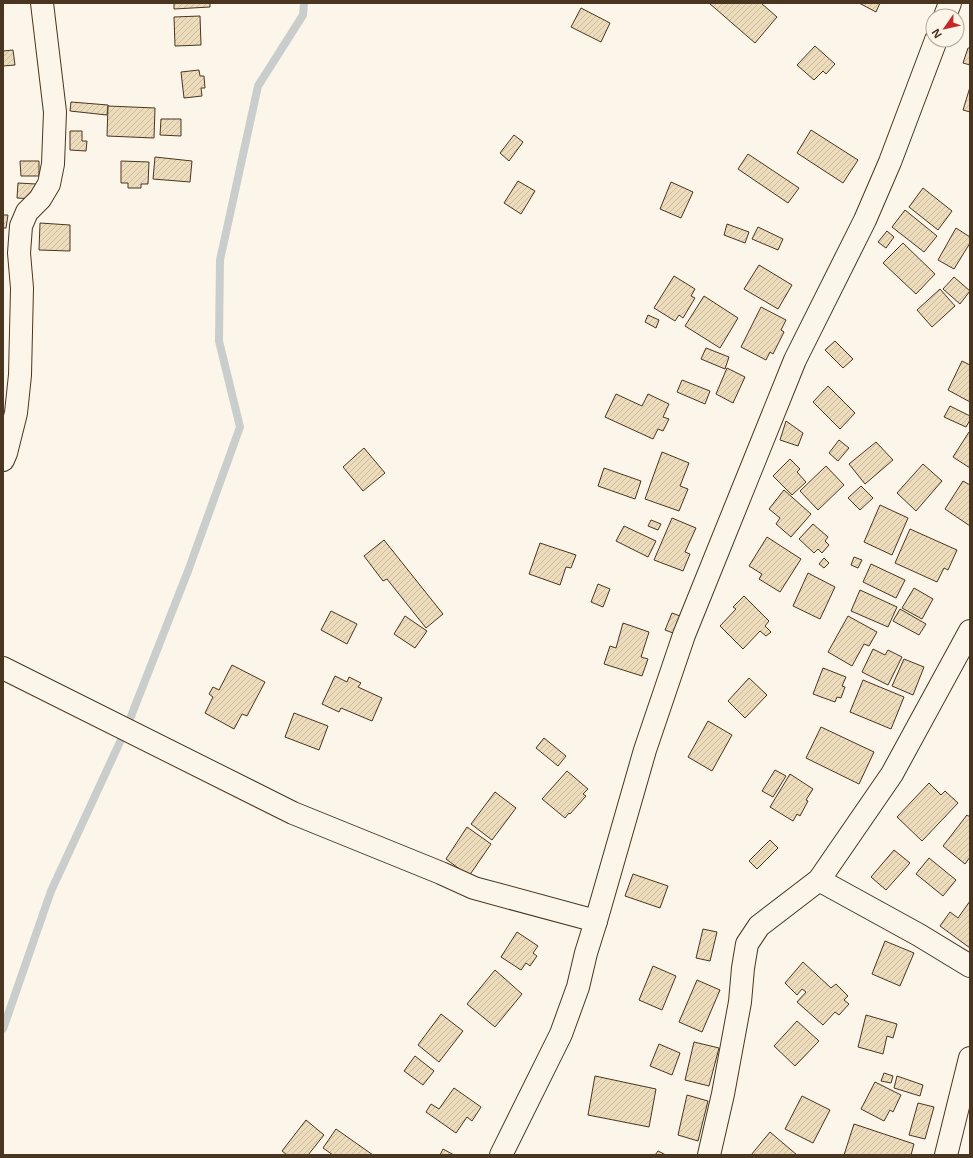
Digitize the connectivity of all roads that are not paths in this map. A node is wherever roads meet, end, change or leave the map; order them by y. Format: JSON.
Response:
{"nodes":[{"id":1,"x":42,"y":3,"type":"edge"},
{"id":2,"x":933,"y":48,"type":"edge"},
{"id":3,"x":3,"y":460,"type":"edge"},
{"id":4,"x":970,"y":631,"type":"edge"},
{"id":5,"x":3,"y":668,"type":"edge"},
{"id":6,"x":820,"y":880,"type":"junction"},
{"id":7,"x":596,"y":921,"type":"junction"},
{"id":8,"x":970,"y":966,"type":"edge"},
{"id":9,"x":970,"y":1058,"type":"edge"},
{"id":10,"x":501,"y":1155,"type":"edge"},
{"id":11,"x":709,"y":1155,"type":"edge"},
{"id":12,"x":946,"y":1155,"type":"edge"}],
"edges":[{"from":1,"to":3,"type":"street"},
{"from":2,"to":7,"type":"street"},
{"from":4,"to":6,"type":"street"},
{"from":5,"to":7,"type":"street"},
{"from":6,"to":8,"type":"street"},
{"from":6,"to":11,"type":"street"},
{"from":7,"to":10,"type":"street"},
{"from":9,"to":12,"type":"street"}]}
